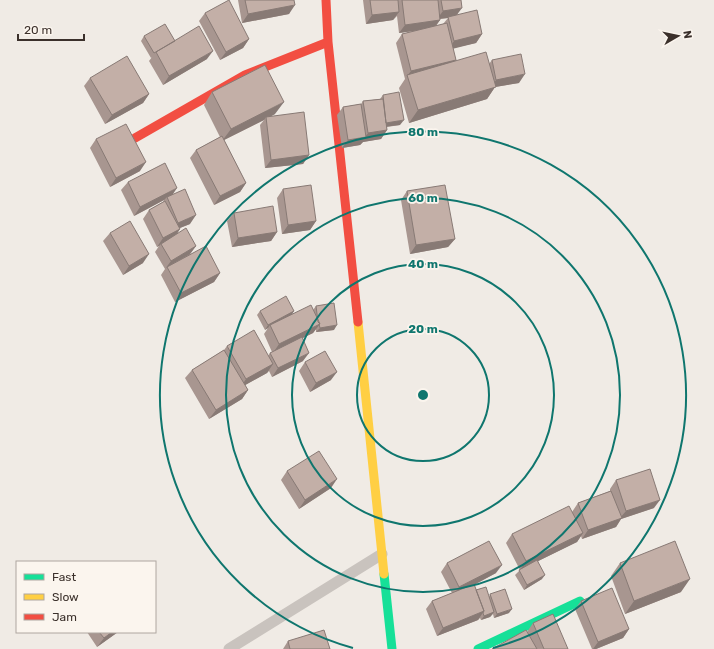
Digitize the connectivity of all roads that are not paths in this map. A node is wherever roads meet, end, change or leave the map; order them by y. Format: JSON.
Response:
{"nodes":[{"id":1,"x":326,"y":0,"type":"edge"},
{"id":2,"x":328,"y":42,"type":"junction"},
{"id":3,"x":135,"y":138,"type":"edge"},
{"id":4,"x":382,"y":554,"type":"junction"},
{"id":5,"x":580,"y":601,"type":"edge"},
{"id":6,"x":229,"y":649,"type":"edge"},
{"id":7,"x":392,"y":649,"type":"edge"},
{"id":8,"x":478,"y":649,"type":"edge"}],
"edges":[{"from":1,"to":2,"type":"main road"},
{"from":2,"to":3,"type":"main road"},
{"from":2,"to":4,"type":"main road"},
{"from":4,"to":6,"type":"lane"},
{"from":4,"to":7,"type":"main road"},
{"from":5,"to":8,"type":"main road"}]}
